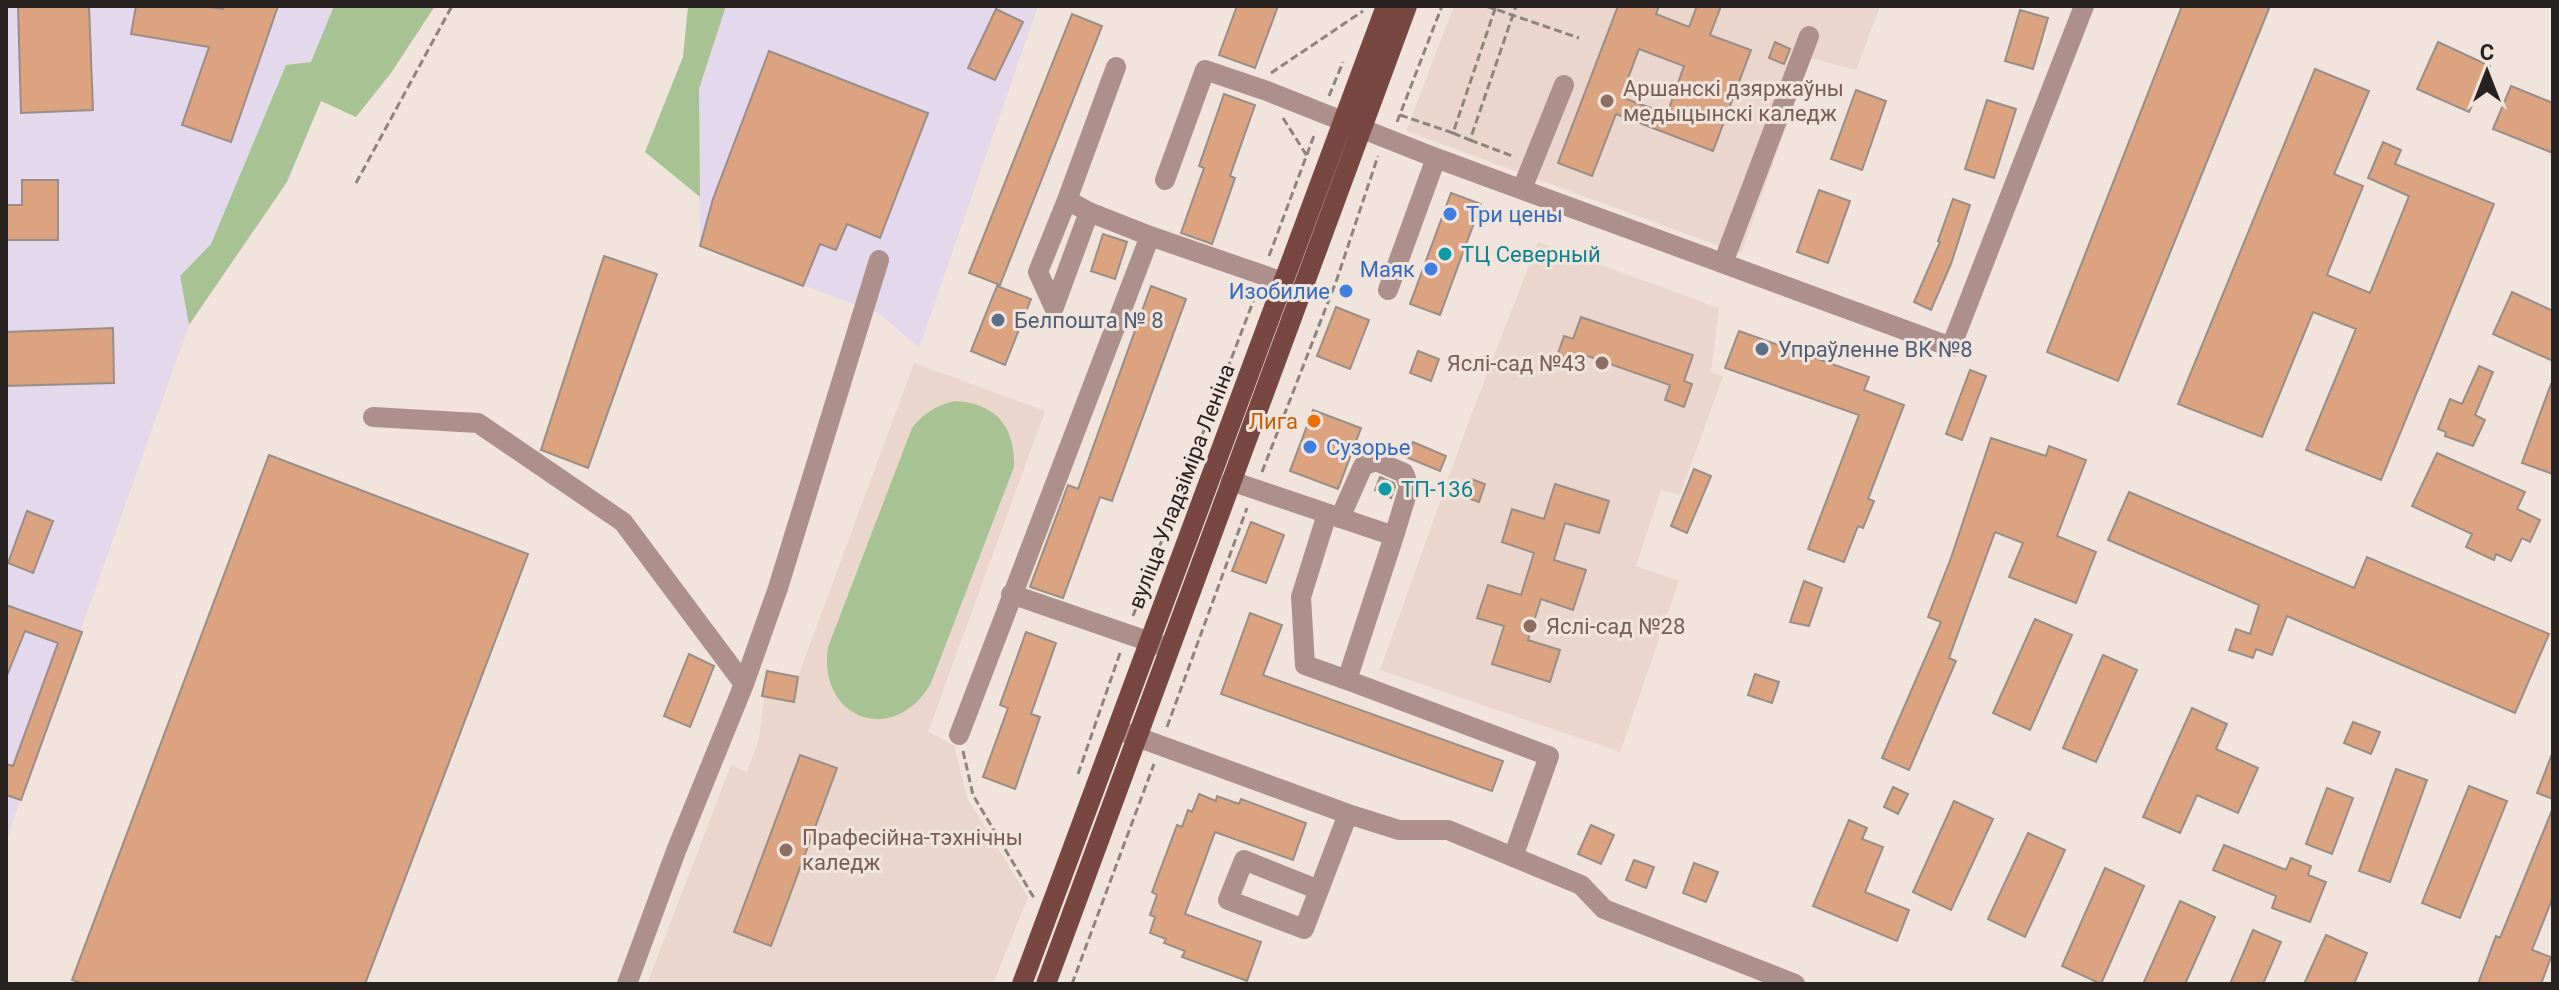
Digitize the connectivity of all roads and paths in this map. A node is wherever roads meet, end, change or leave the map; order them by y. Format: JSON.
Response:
{"nodes":[{"id":1,"x":452,"y":6,"type":"edge"},
{"id":2,"x":1386,"y":6,"type":"edge"},
{"id":3,"x":1407,"y":6,"type":"edge"},
{"id":4,"x":1442,"y":6,"type":"edge"},
{"id":5,"x":1486,"y":6,"type":"edge"},
{"id":6,"x":1516,"y":6,"type":"edge"},
{"id":7,"x":2084,"y":6,"type":"edge"},
{"id":8,"x":1364,"y":8,"type":"edge"},
{"id":9,"x":1495,"y":8,"type":"edge"},
{"id":10,"x":1513,"y":15,"type":"junction"},
{"id":11,"x":1357,"y":25,"type":"dead end"},
{"id":12,"x":1809,"y":36,"type":"dead end"},
{"id":13,"x":1579,"y":38,"type":"dead end"},
{"id":14,"x":1346,"y":54,"type":"dead end"},
{"id":15,"x":1116,"y":67,"type":"dead end"},
{"id":16,"x":1564,"y":85,"type":"dead end"},
{"id":17,"x":1267,"y":91,"type":"junction"},
{"id":18,"x":1323,"y":113,"type":"junction"},
{"id":19,"x":1400,"y":115,"type":"junction"},
{"id":20,"x":1351,"y":126,"type":"junction"},
{"id":21,"x":1393,"y":129,"type":"dead end"},
{"id":22,"x":1453,"y":133,"type":"junction"},
{"id":23,"x":1470,"y":140,"type":"junction"},
{"id":24,"x":1379,"y":152,"type":"dead end"},
{"id":25,"x":1307,"y":156,"type":"junction"},
{"id":26,"x":1436,"y":158,"type":"junction"},
{"id":27,"x":1532,"y":164,"type":"junction"},
{"id":28,"x":1165,"y":180,"type":"dead end"},
{"id":29,"x":356,"y":183,"type":"dead end"},
{"id":30,"x":1522,"y":189,"type":"junction"},
{"id":31,"x":1067,"y":200,"type":"junction"},
{"id":32,"x":1089,"y":212,"type":"junction"},
{"id":33,"x":1150,"y":236,"type":"junction"},
{"id":34,"x":879,"y":260,"type":"dead end"},
{"id":35,"x":1723,"y":263,"type":"junction"},
{"id":36,"x":1273,"y":278,"type":"junction"},
{"id":37,"x":1388,"y":290,"type":"dead end"},
{"id":38,"x":373,"y":417,"type":"dead end"},
{"id":39,"x":1231,"y":481,"type":"junction"},
{"id":40,"x":1255,"y":487,"type":"junction"},
{"id":41,"x":1333,"y":516,"type":"junction"},
{"id":42,"x":1394,"y":536,"type":"junction"},
{"id":43,"x":1011,"y":594,"type":"junction"},
{"id":44,"x":1126,"y":635,"type":"junction"},
{"id":45,"x":1148,"y":642,"type":"junction"},
{"id":46,"x":1169,"y":649,"type":"junction"},
{"id":47,"x":1347,"y":680,"type":"junction"},
{"id":48,"x":744,"y":684,"type":"junction"},
{"id":49,"x":1118,"y":730,"type":"junction"},
{"id":50,"x":959,"y":735,"type":"joint"},
{"id":51,"x":1139,"y":738,"type":"junction"},
{"id":52,"x":1161,"y":746,"type":"junction"},
{"id":53,"x":1074,"y":784,"type":"dead end"},
{"id":54,"x":1348,"y":814,"type":"junction"},
{"id":55,"x":1513,"y":857,"type":"junction"},
{"id":56,"x":1039,"y":883,"type":"dead end"},
{"id":57,"x":1319,"y":890,"type":"dead end"},
{"id":58,"x":627,"y":984,"type":"edge"},
{"id":59,"x":1022,"y":984,"type":"edge"},
{"id":60,"x":1046,"y":984,"type":"edge"},
{"id":61,"x":1072,"y":984,"type":"edge"},
{"id":62,"x":1795,"y":984,"type":"edge"}],
"edges":[{"from":1,"to":29,"type":"path"},
{"from":2,"to":20,"type":"main road","name":"вуліца Уладзіміра Леніна"},
{"from":3,"to":20,"type":"main road","name":"вуліца Уладзіміра Леніна"},
{"from":4,"to":19,"type":"path"},
{"from":5,"to":9,"type":"path"},
{"from":6,"to":10,"type":"path"},
{"from":7,"to":35,"type":"street"},
{"from":8,"to":11,"type":"path"},
{"from":8,"to":17,"type":"path"},
{"from":9,"to":10,"type":"path"},
{"from":9,"to":22,"type":"path"},
{"from":10,"to":13,"type":"path"},
{"from":10,"to":23,"type":"path"},
{"from":12,"to":35,"type":"street"},
{"from":14,"to":18,"type":"path"},
{"from":15,"to":31,"type":"street"},
{"from":16,"to":27,"type":"street"},
{"from":17,"to":18,"type":"street"},
{"from":17,"to":25,"type":"path"},
{"from":17,"to":28,"type":"street"},
{"from":18,"to":20,"type":"street"},
{"from":18,"to":25,"type":"path"},
{"from":19,"to":21,"type":"path"},
{"from":19,"to":22,"type":"path"},
{"from":20,"to":26,"type":"street"},
{"from":20,"to":36,"type":"main road","name":"вуліца Уладзіміра Леніна"},
{"from":20,"to":39,"type":"main road","name":"вуліца Уладзіміра Леніна"},
{"from":22,"to":23,"type":"path"},
{"from":23,"to":27,"type":"path"},
{"from":24,"to":40,"type":"path"},
{"from":25,"to":36,"type":"path"},
{"from":26,"to":30,"type":"street"},
{"from":26,"to":37,"type":"street"},
{"from":27,"to":30,"type":"street"},
{"from":30,"to":35,"type":"street"},
{"from":31,"to":32,"type":"street"},
{"from":31,"to":32,"type":"street"},
{"from":32,"to":33,"type":"street"},
{"from":33,"to":36,"type":"street"},
{"from":33,"to":43,"type":"street"},
{"from":34,"to":48,"type":"street"},
{"from":36,"to":44,"type":"path"},
{"from":36,"to":45,"type":"main road","name":"вуліца Уладзіміра Леніна"},
{"from":38,"to":48,"type":"street"},
{"from":39,"to":40,"type":"street"},
{"from":39,"to":46,"type":"main road","name":"вуліца Уладзіміра Леніна"},
{"from":40,"to":41,"type":"street"},
{"from":40,"to":52,"type":"path"},
{"from":41,"to":42,"type":"street"},
{"from":41,"to":42,"type":"street"},
{"from":41,"to":47,"type":"street"},
{"from":42,"to":47,"type":"street"},
{"from":43,"to":44,"type":"street"},
{"from":43,"to":50,"type":"street"},
{"from":44,"to":45,"type":"street"},
{"from":44,"to":53,"type":"path"},
{"from":45,"to":46,"type":"street"},
{"from":45,"to":49,"type":"main road","name":"вуліца Уладзіміра Леніна"},
{"from":46,"to":51,"type":"main road","name":"вуліца Уладзіміра Леніна"},
{"from":47,"to":55,"type":"street"},
{"from":48,"to":58,"type":"street"},
{"from":49,"to":51,"type":"street"},
{"from":49,"to":59,"type":"main road","name":"вуліца Уладзіміра Леніна"},
{"from":50,"to":56,"type":"path"},
{"from":51,"to":52,"type":"street"},
{"from":51,"to":60,"type":"main road","name":"вуліца Уладзіміра Леніна"},
{"from":52,"to":54,"type":"street"},
{"from":52,"to":61,"type":"path"},
{"from":54,"to":55,"type":"street"},
{"from":54,"to":57,"type":"street"},
{"from":55,"to":62,"type":"street"}]}
